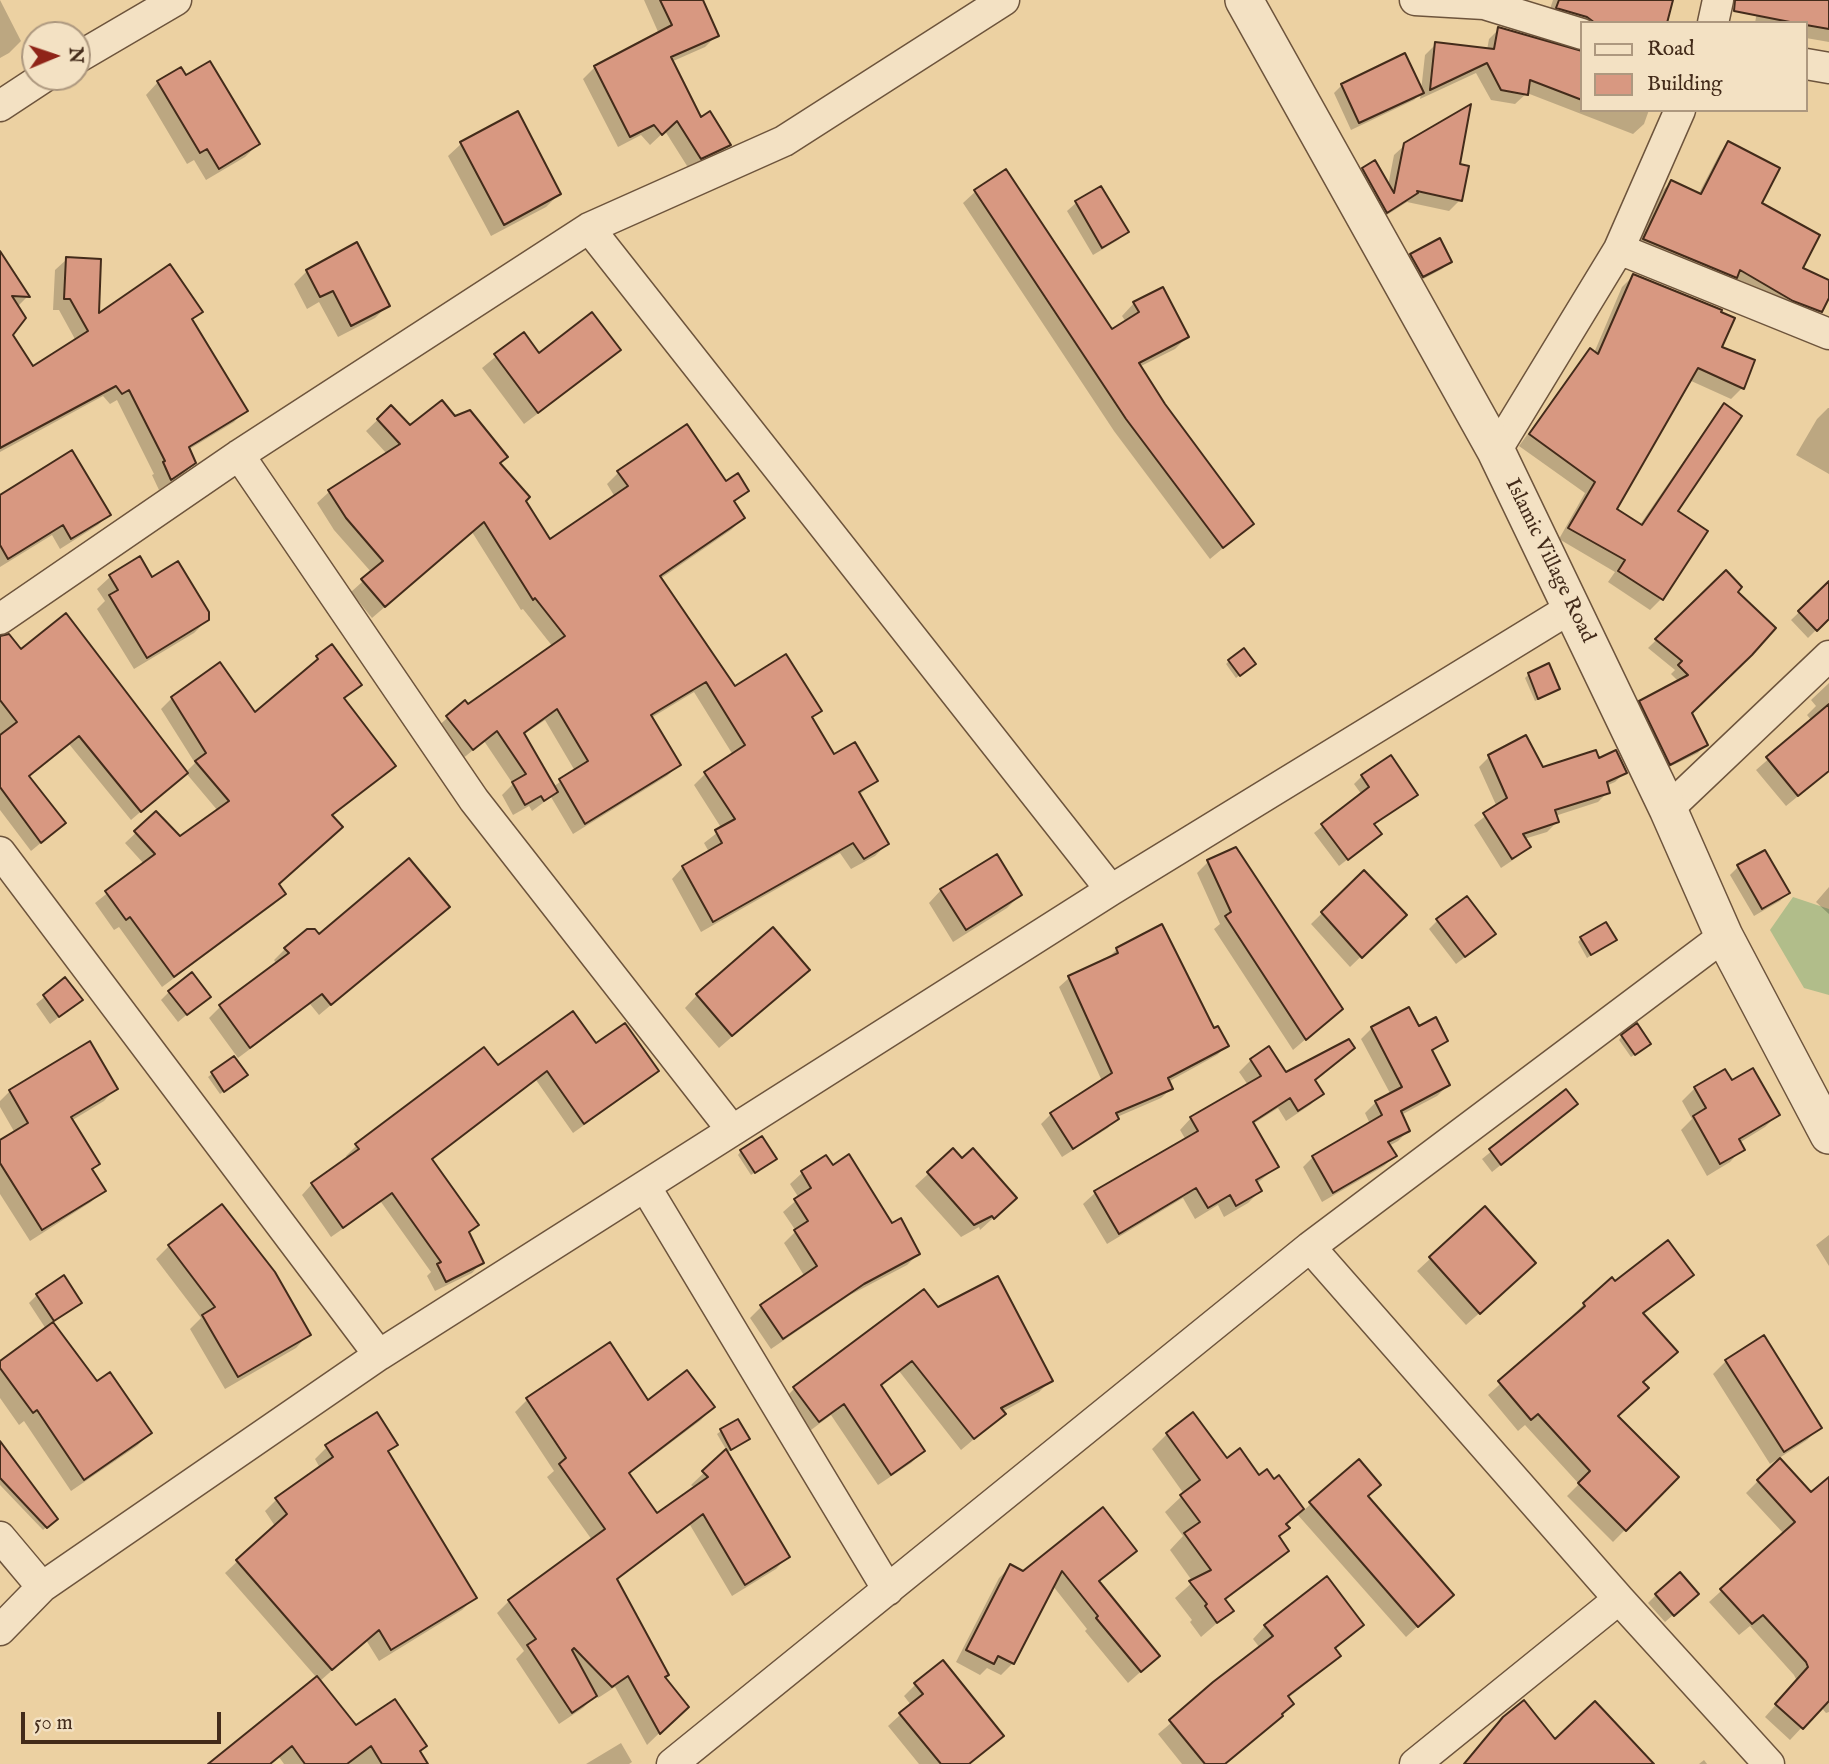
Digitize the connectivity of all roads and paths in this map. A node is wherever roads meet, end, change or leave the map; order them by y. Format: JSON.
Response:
{"nodes":[{"id":1,"x":176,"y":0,"type":"edge"},
{"id":2,"x":1004,"y":0,"type":"edge"},
{"id":3,"x":1244,"y":0,"type":"edge"},
{"id":4,"x":1415,"y":0,"type":"edge"},
{"id":5,"x":1718,"y":0,"type":"edge"},
{"id":6,"x":1713,"y":21,"type":"edge"},
{"id":7,"x":1580,"y":33,"type":"edge"},
{"id":8,"x":91,"y":50,"type":"edge"},
{"id":9,"x":1808,"y":64,"type":"edge"},
{"id":10,"x":1829,"y":68,"type":"edge"},
{"id":11,"x":23,"y":91,"type":"edge"},
{"id":12,"x":0,"y":106,"type":"edge"},
{"id":13,"x":1679,"y":112,"type":"edge"},
{"id":14,"x":589,"y":228,"type":"junction"},
{"id":15,"x":1619,"y":250,"type":"junction"},
{"id":16,"x":1829,"y":334,"type":"edge"},
{"id":17,"x":1496,"y":451,"type":"junction"},
{"id":18,"x":239,"y":455,"type":"junction"},
{"id":19,"x":1571,"y":608,"type":"junction"},
{"id":20,"x":0,"y":619,"type":"edge"},
{"id":21,"x":1829,"y":656,"type":"edge"},
{"id":22,"x":1668,"y":809,"type":"junction"},
{"id":23,"x":0,"y":852,"type":"edge"},
{"id":24,"x":1111,"y":890,"type":"junction"},
{"id":25,"x":1724,"y":936,"type":"junction"},
{"id":26,"x":732,"y":1130,"type":"junction"},
{"id":27,"x":1829,"y":1135,"type":"edge"},
{"id":28,"x":645,"y":1186,"type":"junction"},
{"id":29,"x":1310,"y":1247,"type":"junction"},
{"id":30,"x":379,"y":1355,"type":"junction"},
{"id":31,"x":0,"y":1537,"type":"edge"},
{"id":32,"x":42,"y":1587,"type":"junction"},
{"id":33,"x":888,"y":1590,"type":"junction"},
{"id":34,"x":1619,"y":1599,"type":"junction"},
{"id":35,"x":0,"y":1630,"type":"edge"},
{"id":36,"x":672,"y":1764,"type":"edge"},
{"id":37,"x":1415,"y":1764,"type":"edge"},
{"id":38,"x":1769,"y":1764,"type":"edge"}],
"edges":[{"from":1,"to":8,"type":"street"},
{"from":2,"to":14,"type":"street"},
{"from":3,"to":17,"type":"street","name":"Islamic Village Road"},
{"from":4,"to":7,"type":"street"},
{"from":5,"to":6,"type":"street"},
{"from":9,"to":10,"type":"street"},
{"from":11,"to":12,"type":"street"},
{"from":13,"to":15,"type":"street"},
{"from":14,"to":18,"type":"street"},
{"from":14,"to":24,"type":"street"},
{"from":15,"to":16,"type":"street"},
{"from":15,"to":17,"type":"street"},
{"from":17,"to":19,"type":"street","name":"Islamic Village Road"},
{"from":18,"to":20,"type":"street"},
{"from":18,"to":26,"type":"street"},
{"from":19,"to":22,"type":"street","name":"Islamic Village Road"},
{"from":19,"to":24,"type":"street"},
{"from":21,"to":22,"type":"street"},
{"from":22,"to":25,"type":"street","name":"Islamic Village Road"},
{"from":23,"to":30,"type":"street"},
{"from":24,"to":26,"type":"street"},
{"from":25,"to":27,"type":"street","name":"Islamic Village Road"},
{"from":25,"to":29,"type":"street"},
{"from":26,"to":28,"type":"street"},
{"from":28,"to":30,"type":"street"},
{"from":28,"to":33,"type":"street"},
{"from":29,"to":33,"type":"street"},
{"from":29,"to":34,"type":"street"},
{"from":30,"to":32,"type":"street"},
{"from":31,"to":32,"type":"street"},
{"from":32,"to":35,"type":"street"},
{"from":33,"to":36,"type":"street"},
{"from":34,"to":37,"type":"street"},
{"from":34,"to":38,"type":"street"}]}
